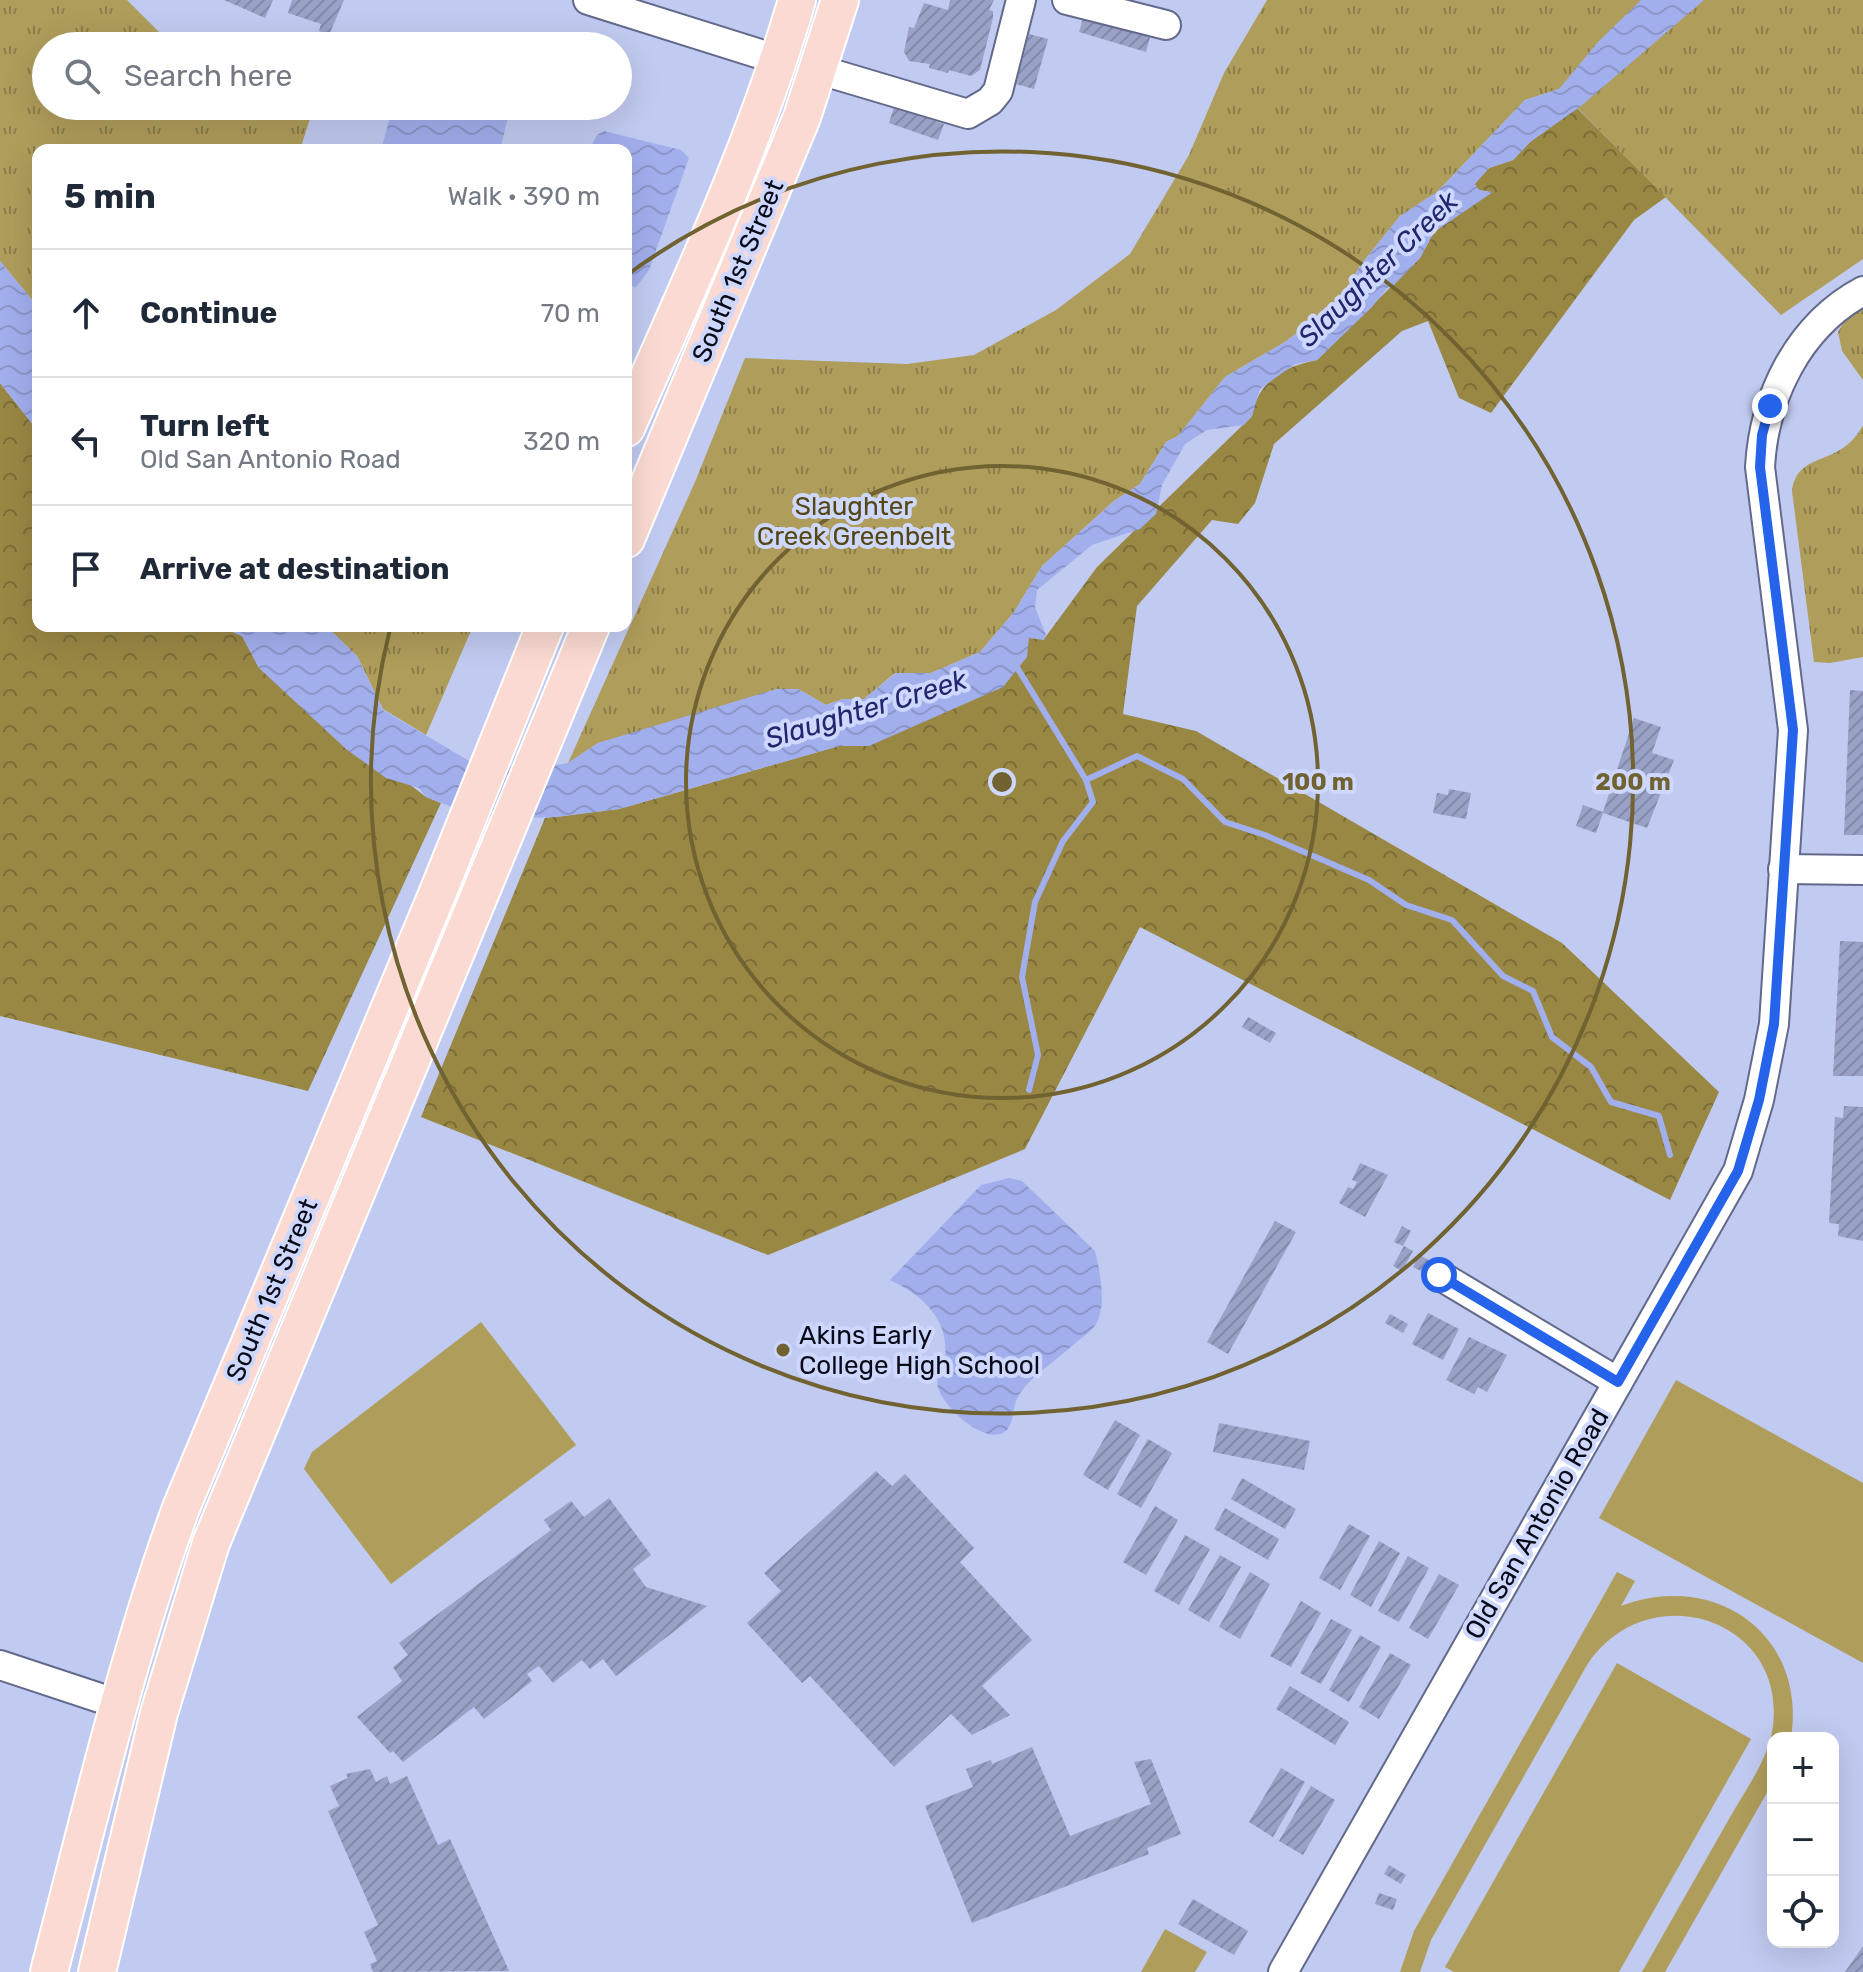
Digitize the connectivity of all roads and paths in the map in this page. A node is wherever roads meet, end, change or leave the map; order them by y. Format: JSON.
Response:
{"nodes":[{"id":1,"x":588,"y":0,"type":"edge"},
{"id":2,"x":797,"y":0,"type":"edge"},
{"id":3,"x":840,"y":0,"type":"edge"},
{"id":4,"x":1021,"y":0,"type":"edge"},
{"id":5,"x":1067,"y":0,"type":"edge"},
{"id":6,"x":1166,"y":25,"type":"dead end"},
{"id":7,"x":779,"y":60,"type":"junction"},
{"id":8,"x":820,"y":70,"type":"junction"},
{"id":9,"x":1863,"y":291,"type":"edge"},
{"id":10,"x":632,"y":414,"type":"edge"},
{"id":11,"x":632,"y":524,"type":"edge"},
{"id":12,"x":543,"y":632,"type":"edge"},
{"id":13,"x":589,"y":632,"type":"edge"},
{"id":14,"x":1783,"y":869,"type":"junction"},
{"id":15,"x":1863,"y":870,"type":"edge"},
{"id":16,"x":1439,"y":1275,"type":"dead end"},
{"id":17,"x":1618,"y":1382,"type":"junction"},
{"id":18,"x":0,"y":1665,"type":"edge"},
{"id":19,"x":118,"y":1704,"type":"junction"},
{"id":20,"x":49,"y":1972,"type":"edge"},
{"id":21,"x":97,"y":1972,"type":"edge"},
{"id":22,"x":1283,"y":1972,"type":"edge"}],
"edges":[{"from":1,"to":7,"type":"street"},
{"from":2,"to":7,"type":"main road","name":"South 1st Street"},
{"from":3,"to":8,"type":"main road","name":"South 1st Street"},
{"from":4,"to":8,"type":"street"},
{"from":5,"to":6,"type":"street"},
{"from":7,"to":8,"type":"main road"},
{"from":7,"to":10,"type":"main road","name":"South 1st Street"},
{"from":8,"to":11,"type":"main road","name":"South 1st Street"},
{"from":9,"to":14,"type":"street","name":"Old San Antonio Road"},
{"from":12,"to":19,"type":"main road","name":"South 1st Street"},
{"from":13,"to":21,"type":"main road","name":"South 1st Street"},
{"from":14,"to":15,"type":"street"},
{"from":14,"to":17,"type":"street","name":"Old San Antonio Road"},
{"from":16,"to":17,"type":"street"},
{"from":17,"to":22,"type":"street","name":"Old San Antonio Road"},
{"from":18,"to":19,"type":"street"},
{"from":19,"to":20,"type":"main road","name":"South 1st Street"}]}
